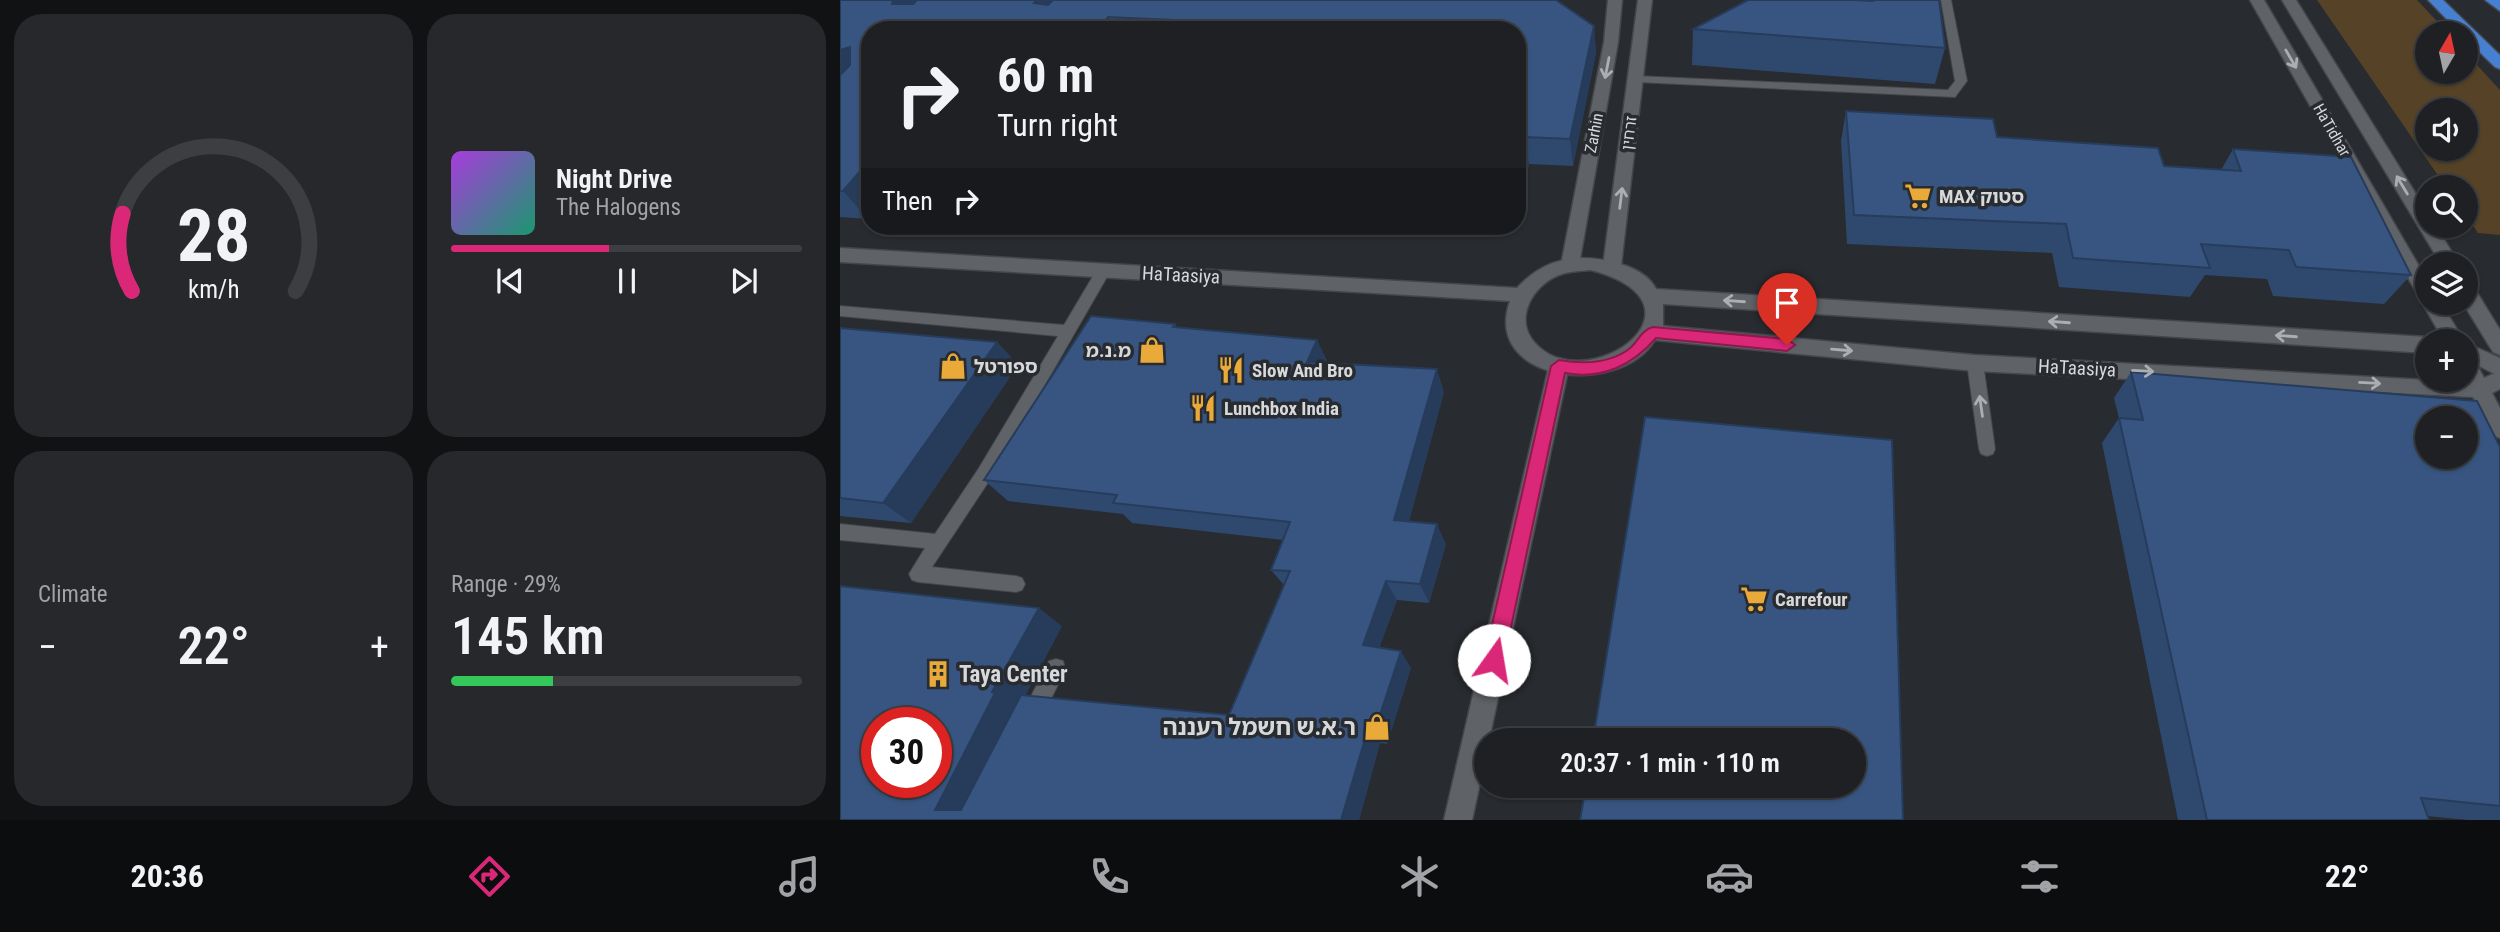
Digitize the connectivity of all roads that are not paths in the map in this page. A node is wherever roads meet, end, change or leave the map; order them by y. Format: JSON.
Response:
{"nodes":[{"id":1,"x":1615,"y":0,"type":"edge"},
{"id":2,"x":1645,"y":0,"type":"edge"},
{"id":3,"x":1946,"y":0,"type":"edge"},
{"id":4,"x":2257,"y":0,"type":"edge"},
{"id":5,"x":2289,"y":0,"type":"edge"},
{"id":6,"x":2435,"y":0,"type":"edge"},
{"id":7,"x":2492,"y":0,"type":"edge"},
{"id":8,"x":2500,"y":7,"type":"edge"},
{"id":9,"x":2500,"y":64,"type":"edge"},
{"id":10,"x":1636,"y":79,"type":"junction"},
{"id":11,"x":2443,"y":252,"type":"edge"},
{"id":12,"x":840,"y":255,"type":"edge"},
{"id":13,"x":1570,"y":265,"type":"junction"},
{"id":14,"x":1612,"y":266,"type":"junction"},
{"id":15,"x":1104,"y":270,"type":"junction"},
{"id":16,"x":2415,"y":275,"type":"edge"},
{"id":17,"x":1521,"y":295,"type":"junction"},
{"id":18,"x":1653,"y":296,"type":"junction"},
{"id":19,"x":2478,"y":310,"type":"edge"},
{"id":20,"x":840,"y":311,"type":"edge"},
{"id":21,"x":1066,"y":331,"type":"junction"},
{"id":22,"x":1653,"y":332,"type":"junction"},
{"id":23,"x":2415,"y":344,"type":"edge"},
{"id":24,"x":2500,"y":347,"type":"edge"},
{"id":25,"x":2478,"y":357,"type":"edge"},
{"id":26,"x":1975,"y":363,"type":"junction"},
{"id":27,"x":1559,"y":366,"type":"junction"},
{"id":28,"x":2500,"y":367,"type":"edge"},
{"id":29,"x":2500,"y":380,"type":"edge"},
{"id":30,"x":2478,"y":385,"type":"edge"},
{"id":31,"x":2480,"y":389,"type":"junction"},
{"id":32,"x":2500,"y":429,"type":"edge"},
{"id":33,"x":1987,"y":449,"type":"dead end"},
{"id":34,"x":840,"y":532,"type":"edge"},
{"id":35,"x":939,"y":542,"type":"junction"},
{"id":36,"x":1016,"y":584,"type":"dead end"},
{"id":37,"x":1056,"y":668,"type":"dead end"},
{"id":38,"x":1020,"y":738,"type":"edge"},
{"id":39,"x":1458,"y":820,"type":"edge"}],
"edges":[{"from":1,"to":13,"type":"street","name":"Zarhin","one_way":true},
{"from":2,"to":10,"type":"street","name":"זרחין"},
{"from":3,"to":10,"type":"lane"},
{"from":4,"to":16,"type":"street","name":"HaTidhar","one_way":true},
{"from":11,"to":5,"type":"street","name":"HaTidhar","one_way":true},
{"from":6,"to":9,"type":"highway"},
{"from":7,"to":8,"type":"highway"},
{"from":14,"to":10,"type":"street","name":"זרחין","one_way":true},
{"from":12,"to":15,"type":"street","name":"HaTaasiya"},
{"from":13,"to":14,"type":"street"},
{"from":13,"to":17,"type":"street"},
{"from":14,"to":18,"type":"street"},
{"from":15,"to":17,"type":"street","name":"HaTaasiya"},
{"from":15,"to":21,"type":"lane"},
{"from":17,"to":27,"type":"street"},
{"from":18,"to":22,"type":"street"},
{"from":23,"to":18,"type":"street","one_way":true},
{"from":19,"to":24,"type":"street"},
{"from":20,"to":21,"type":"lane"},
{"from":21,"to":35,"type":"lane"},
{"from":22,"to":26,"type":"street","name":"HaTaasiya","one_way":true},
{"from":22,"to":27,"type":"street"},
{"from":25,"to":28,"type":"street"},
{"from":26,"to":31,"type":"street","name":"HaTaasiya","one_way":true},
{"from":33,"to":26,"type":"lane","one_way":true},
{"from":27,"to":39,"type":"street"},
{"from":29,"to":31,"type":"street","name":"HaTaasiya"},
{"from":30,"to":31,"type":"street"},
{"from":31,"to":32,"type":"street"},
{"from":34,"to":35,"type":"lane"},
{"from":35,"to":36,"type":"lane"},
{"from":37,"to":38,"type":"lane"}]}
